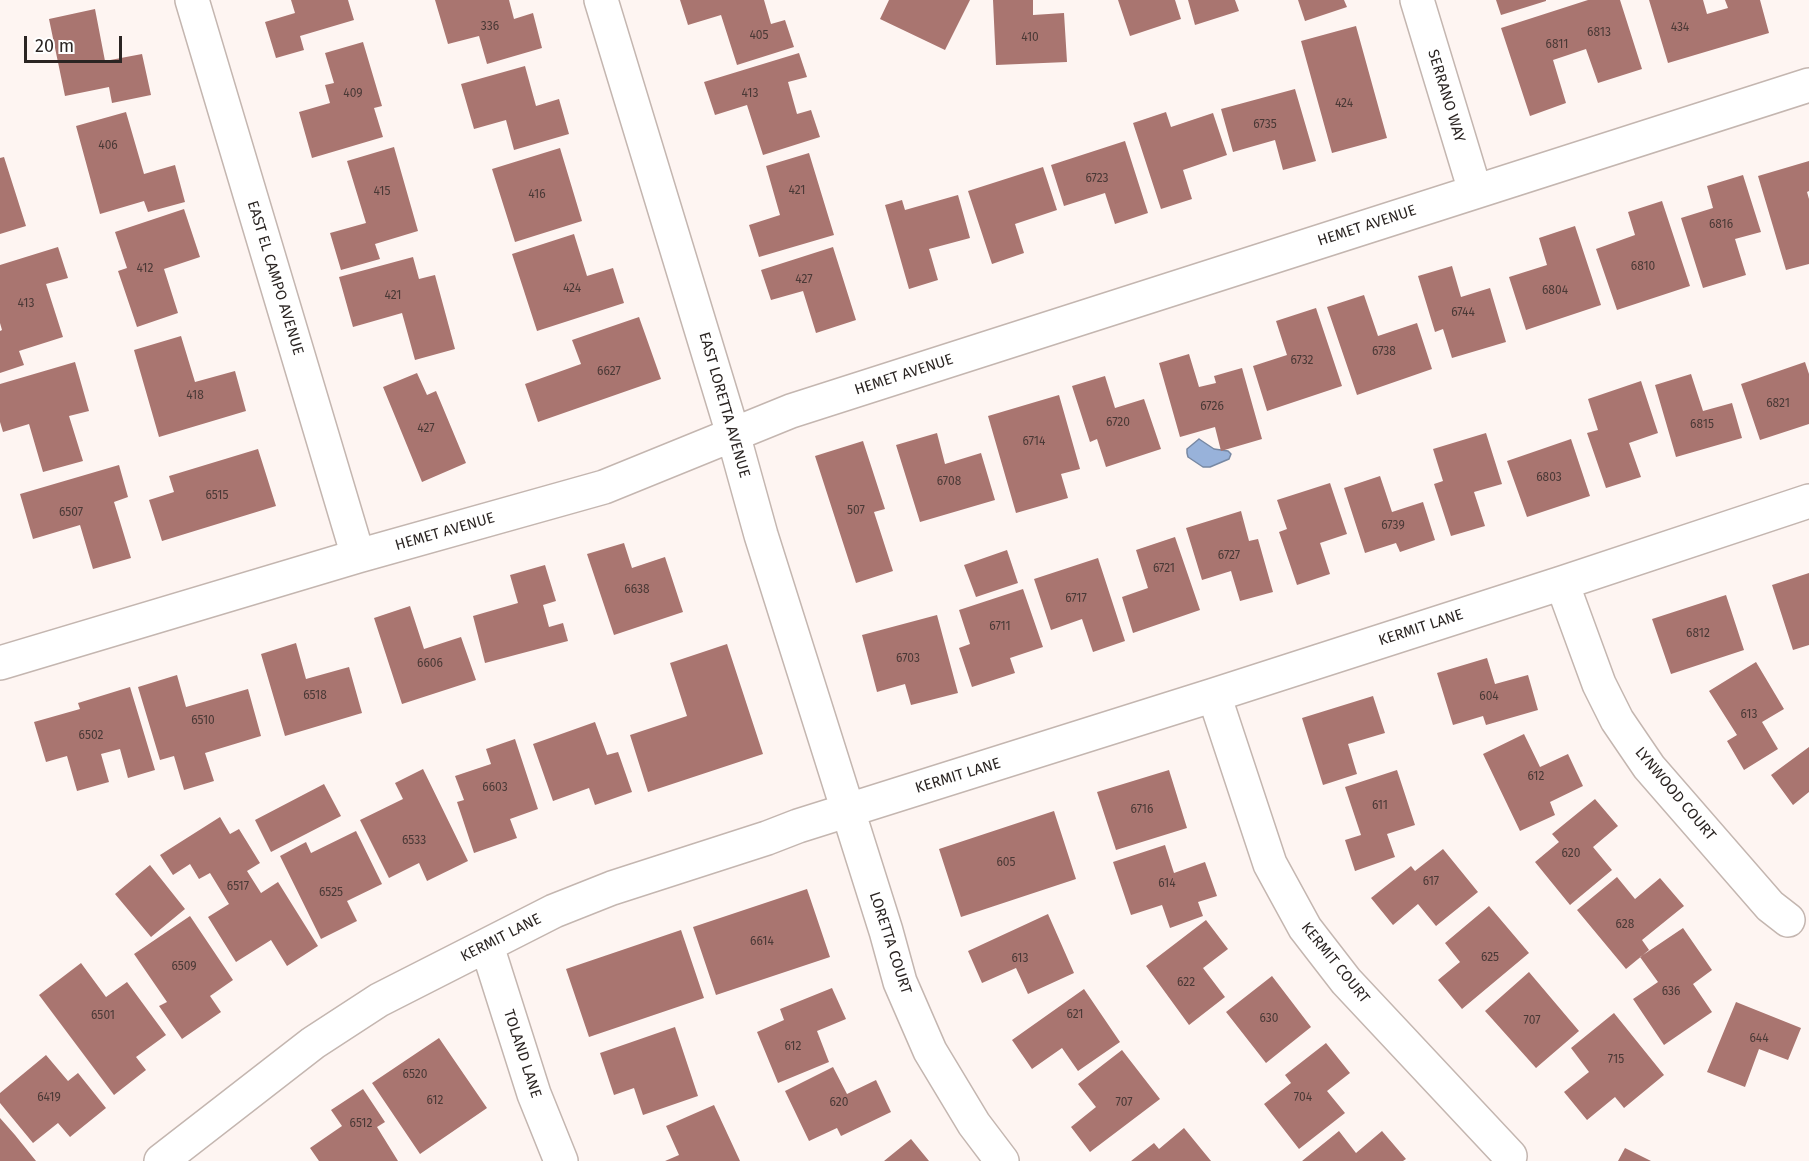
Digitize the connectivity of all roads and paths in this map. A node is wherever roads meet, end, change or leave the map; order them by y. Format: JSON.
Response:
{"nodes":[{"id":1,"x":192,"y":0,"type":"edge"},
{"id":2,"x":601,"y":0,"type":"edge"},
{"id":3,"x":1417,"y":0,"type":"edge"},
{"id":4,"x":1809,"y":85,"type":"edge"},
{"id":5,"x":1475,"y":191,"type":"junction"},
{"id":6,"x":733,"y":434,"type":"junction"},
{"id":7,"x":1809,"y":501,"type":"edge"},
{"id":8,"x":358,"y":556,"type":"junction"},
{"id":9,"x":1562,"y":583,"type":"junction"},
{"id":10,"x":2,"y":656,"type":"edge"},
{"id":11,"x":1214,"y":695,"type":"junction"},
{"id":12,"x":848,"y":810,"type":"junction"},
{"id":13,"x":1788,"y":920,"type":"dead end"},
{"id":14,"x":487,"y":946,"type":"junction"},
{"id":15,"x":1510,"y":1156,"type":"dead end"},
{"id":16,"x":161,"y":1161,"type":"edge"},
{"id":17,"x":561,"y":1161,"type":"edge"},
{"id":18,"x":1002,"y":1161,"type":"edge"}],
"edges":[{"from":1,"to":8,"type":"street","name":"EAST EL CAMPO AVENUE"},
{"from":2,"to":6,"type":"street","name":"EAST LORETTA AVENUE"},
{"from":3,"to":5,"type":"street","name":"SERRANO WAY"},
{"from":4,"to":5,"type":"street","name":"HEMET AVENUE"},
{"from":5,"to":6,"type":"street","name":"HEMET AVENUE"},
{"from":6,"to":8,"type":"street","name":"HEMET AVENUE"},
{"from":6,"to":12,"type":"street","name":"EAST LORETTA AVENUE"},
{"from":7,"to":9,"type":"street","name":"KERMIT LANE"},
{"from":8,"to":10,"type":"street","name":"HEMET AVENUE"},
{"from":9,"to":11,"type":"street","name":"KERMIT LANE"},
{"from":9,"to":13,"type":"street","name":"LYNWOOD COURT"},
{"from":11,"to":12,"type":"street","name":"KERMIT LANE"},
{"from":11,"to":15,"type":"street","name":"KERMIT COURT"},
{"from":12,"to":14,"type":"street","name":"KERMIT LANE"},
{"from":12,"to":18,"type":"street","name":"LORETTA COURT"},
{"from":14,"to":16,"type":"street","name":"KERMIT LANE"},
{"from":14,"to":17,"type":"street","name":"TOLAND LANE"}]}
